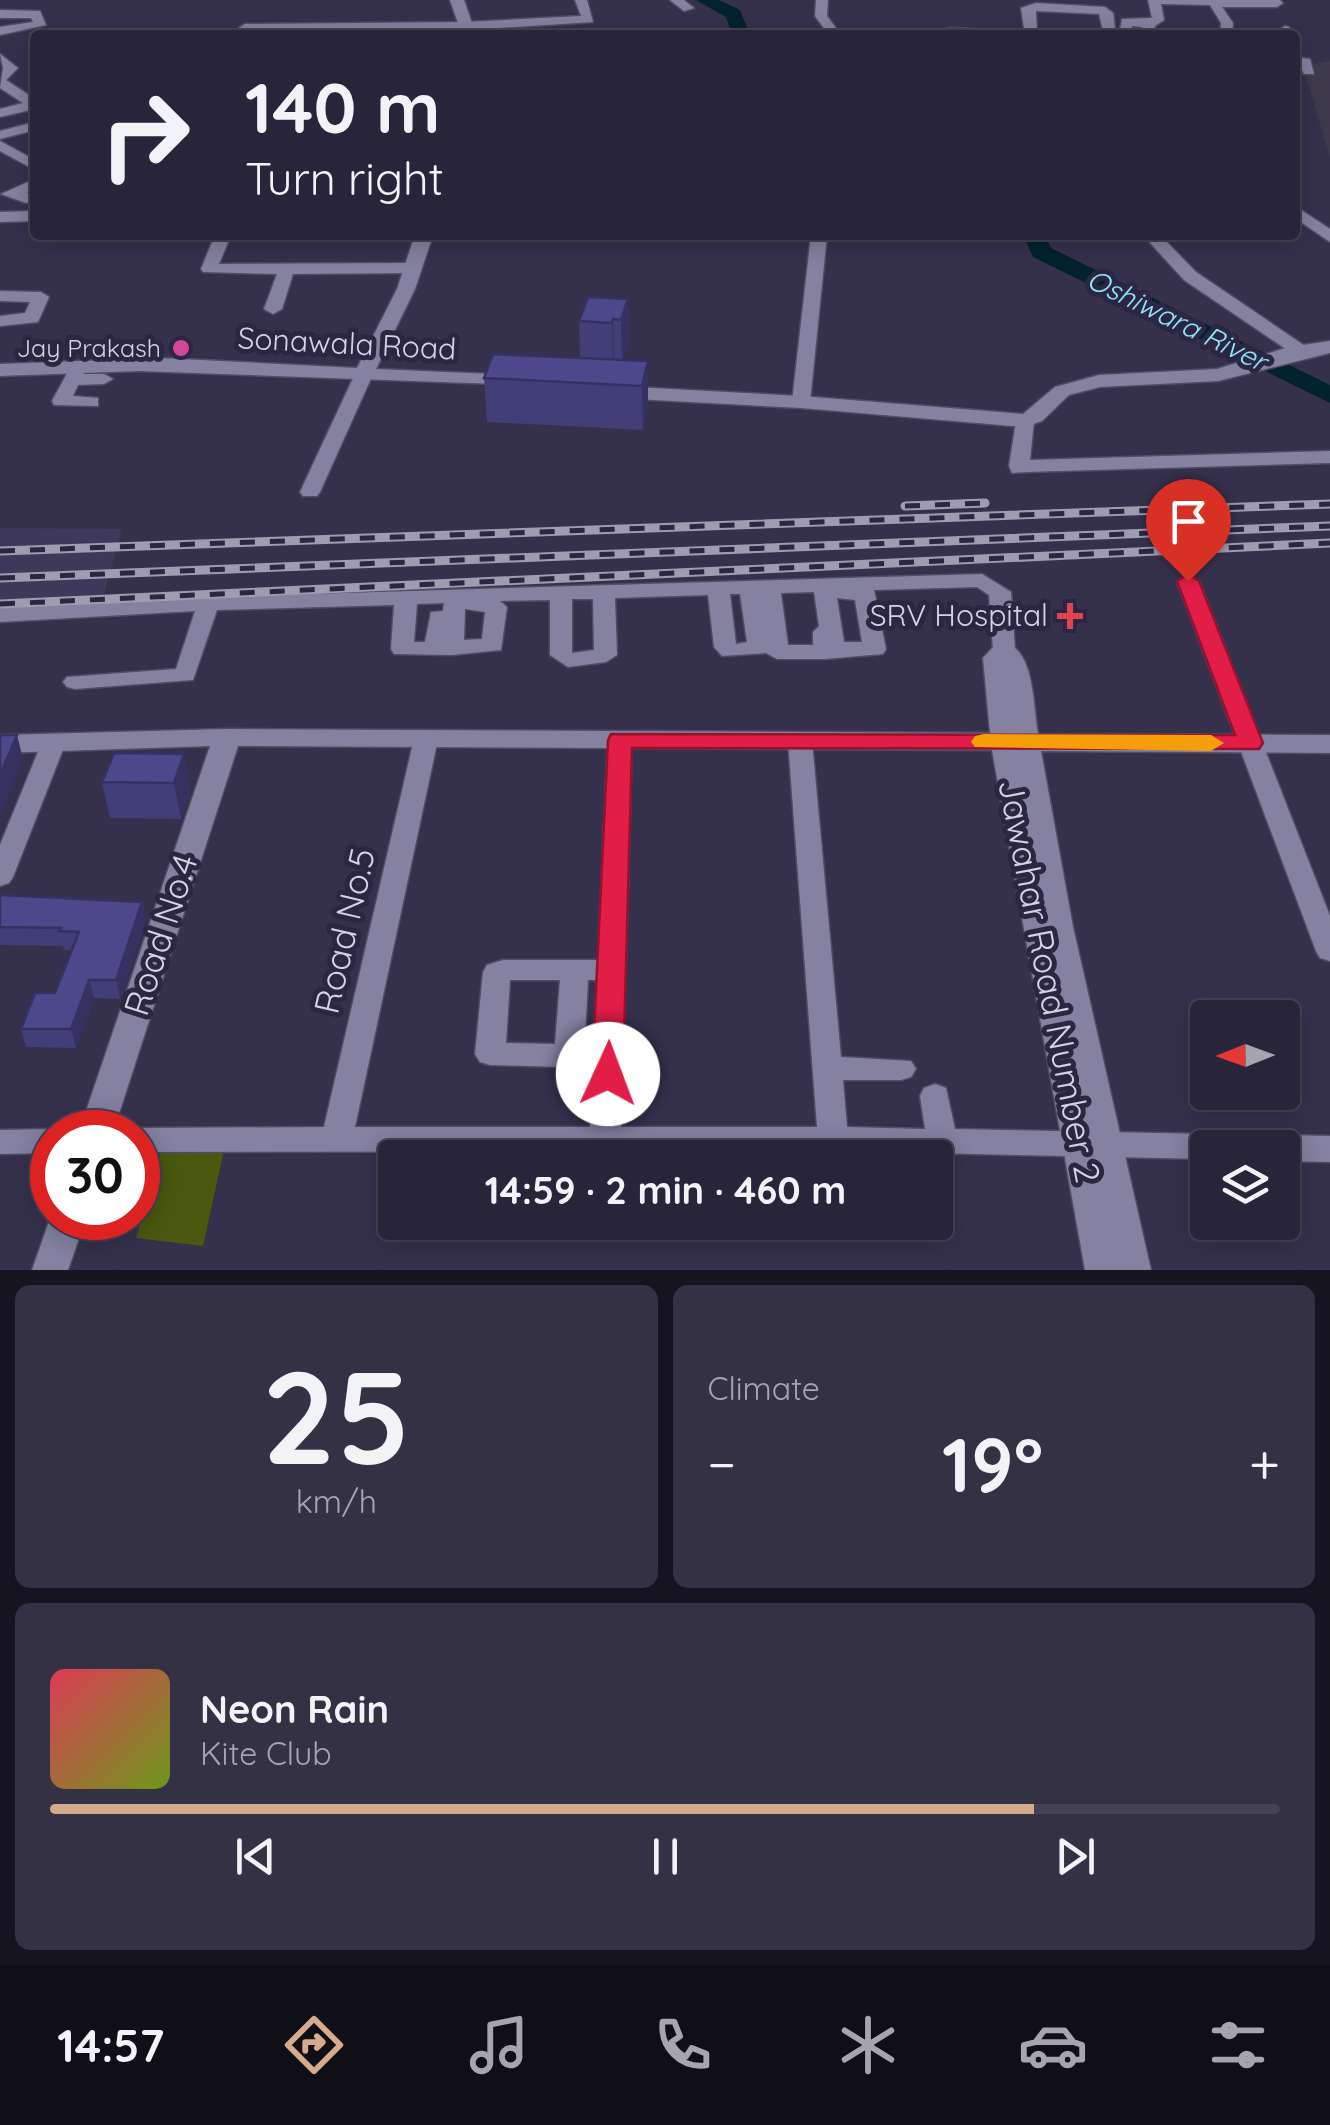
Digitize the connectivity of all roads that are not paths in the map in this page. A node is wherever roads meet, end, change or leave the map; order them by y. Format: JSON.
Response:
{"nodes":[{"id":1,"x":8,"y":0,"type":"edge"},
{"id":2,"x":457,"y":0,"type":"edge"},
{"id":3,"x":581,"y":0,"type":"edge"},
{"id":4,"x":822,"y":0,"type":"edge"},
{"id":5,"x":1213,"y":2,"type":"edge"},
{"id":6,"x":1276,"y":3,"type":"dead end"},
{"id":7,"x":0,"y":14,"type":"edge"},
{"id":8,"x":47,"y":14,"type":"dead end"},
{"id":9,"x":245,"y":28,"type":"dead end"},
{"id":10,"x":394,"y":30,"type":"edge"},
{"id":11,"x":468,"y":30,"type":"edge"},
{"id":12,"x":478,"y":30,"type":"edge"},
{"id":13,"x":831,"y":30,"type":"edge"},
{"id":14,"x":1030,"y":30,"type":"edge"},
{"id":15,"x":1109,"y":30,"type":"edge"},
{"id":16,"x":1125,"y":30,"type":"edge"},
{"id":17,"x":1149,"y":30,"type":"edge"},
{"id":18,"x":1226,"y":30,"type":"edge"},
{"id":19,"x":0,"y":31,"type":"edge"},
{"id":20,"x":1300,"y":60,"type":"edge"},
{"id":21,"x":1309,"y":71,"type":"dead end"},
{"id":22,"x":8,"y":87,"type":"edge"},
{"id":23,"x":0,"y":116,"type":"edge"},
{"id":24,"x":23,"y":128,"type":"edge"},
{"id":25,"x":0,"y":134,"type":"edge"},
{"id":26,"x":30,"y":186,"type":"edge"},
{"id":27,"x":30,"y":197,"type":"edge"},
{"id":28,"x":1300,"y":215,"type":"edge"},
{"id":29,"x":30,"y":216,"type":"edge"},
{"id":30,"x":0,"y":217,"type":"edge"},
{"id":31,"x":1330,"y":237,"type":"edge"},
{"id":32,"x":221,"y":240,"type":"edge"},
{"id":33,"x":422,"y":240,"type":"edge"},
{"id":34,"x":818,"y":240,"type":"edge"},
{"id":35,"x":1155,"y":240,"type":"edge"},
{"id":36,"x":414,"y":268,"type":"junction"},
{"id":37,"x":286,"y":270,"type":"junction"},
{"id":38,"x":0,"y":296,"type":"edge"},
{"id":39,"x":273,"y":308,"type":"dead end"},
{"id":40,"x":0,"y":320,"type":"edge"},
{"id":41,"x":1330,"y":347,"type":"edge"},
{"id":42,"x":1297,"y":354,"type":"junction"},
{"id":43,"x":0,"y":370,"type":"edge"},
{"id":44,"x":70,"y":372,"type":"junction"},
{"id":45,"x":364,"y":374,"type":"junction"},
{"id":46,"x":534,"y":385,"type":"edge"},
{"id":47,"x":598,"y":389,"type":"edge"},
{"id":48,"x":91,"y":402,"type":"dead end"},
{"id":49,"x":801,"y":402,"type":"junction"},
{"id":50,"x":1025,"y":422,"type":"junction"},
{"id":51,"x":1330,"y":457,"type":"edge"},
{"id":52,"x":310,"y":492,"type":"dead end"},
{"id":53,"x":1188,"y":581,"type":"dead end"},
{"id":54,"x":859,"y":587,"type":"junction"},
{"id":55,"x":821,"y":589,"type":"junction"},
{"id":56,"x":760,"y":593,"type":"junction"},
{"id":57,"x":719,"y":596,"type":"junction"},
{"id":58,"x":604,"y":599,"type":"junction"},
{"id":59,"x":561,"y":600,"type":"junction"},
{"id":60,"x":208,"y":604,"type":"junction"},
{"id":61,"x":12,"y":621,"type":"edge"},
{"id":62,"x":1004,"y":650,"type":"joint"},
{"id":63,"x":75,"y":682,"type":"dead end"},
{"id":64,"x":227,"y":738,"type":"junction"},
{"id":65,"x":426,"y":738,"type":"junction"},
{"id":66,"x":620,"y":740,"type":"junction"},
{"id":67,"x":800,"y":741,"type":"junction"},
{"id":68,"x":54,"y":742,"type":"junction"},
{"id":69,"x":1014,"y":742,"type":"junction"},
{"id":70,"x":1250,"y":743,"type":"junction"},
{"id":71,"x":0,"y":744,"type":"edge"},
{"id":72,"x":1330,"y":744,"type":"edge"},
{"id":73,"x":0,"y":878,"type":"edge"},
{"id":74,"x":1047,"y":927,"type":"junction"},
{"id":75,"x":1330,"y":951,"type":"edge"},
{"id":76,"x":576,"y":970,"type":"junction"},
{"id":77,"x":611,"y":970,"type":"junction"},
{"id":78,"x":571,"y":1040,"type":"junction"},
{"id":79,"x":609,"y":1040,"type":"junction"},
{"id":80,"x":827,"y":1068,"type":"junction"},
{"id":81,"x":901,"y":1068,"type":"dead end"},
{"id":82,"x":936,"y":1096,"type":"dead end"},
{"id":83,"x":103,"y":1110,"type":"edge"},
{"id":84,"x":337,"y":1139,"type":"junction"},
{"id":85,"x":833,"y":1139,"type":"junction"},
{"id":86,"x":160,"y":1140,"type":"edge"},
{"id":87,"x":471,"y":1140,"type":"edge"},
{"id":88,"x":605,"y":1140,"type":"edge"},
{"id":89,"x":719,"y":1140,"type":"edge"},
{"id":90,"x":888,"y":1140,"type":"edge"},
{"id":91,"x":942,"y":1140,"type":"edge"},
{"id":92,"x":30,"y":1141,"type":"edge"},
{"id":93,"x":953,"y":1141,"type":"edge"},
{"id":94,"x":0,"y":1142,"type":"edge"},
{"id":95,"x":1093,"y":1144,"type":"junction"},
{"id":96,"x":1190,"y":1146,"type":"edge"},
{"id":97,"x":1300,"y":1148,"type":"edge"},
{"id":98,"x":1330,"y":1149,"type":"edge"},
{"id":99,"x":60,"y":1240,"type":"edge"},
{"id":100,"x":50,"y":1270,"type":"edge"},
{"id":101,"x":1103,"y":1270,"type":"edge"},
{"id":102,"x":1133,"y":1270,"type":"edge"}],
"edges":[{"from":1,"to":8,"type":"street"},
{"from":2,"to":11,"type":"street"},
{"from":3,"to":12,"type":"street"},
{"from":4,"to":13,"type":"street"},
{"from":5,"to":6,"type":"street"},
{"from":5,"to":17,"type":"street"},
{"from":5,"to":18,"type":"street"},
{"from":7,"to":19,"type":"street"},
{"from":9,"to":10,"type":"street"},
{"from":14,"to":15,"type":"street"},
{"from":16,"to":17,"type":"street"},
{"from":20,"to":21,"type":"street"},
{"from":22,"to":23,"type":"street"},
{"from":23,"to":24,"type":"street"},
{"from":24,"to":25,"type":"street"},
{"from":26,"to":27,"type":"street"},
{"from":28,"to":31,"type":"street"},
{"from":29,"to":30,"type":"street"},
{"from":32,"to":37,"type":"street"},
{"from":33,"to":36,"type":"street"},
{"from":34,"to":49,"type":"street"},
{"from":35,"to":42,"type":"street"},
{"from":36,"to":37,"type":"street"},
{"from":36,"to":45,"type":"street"},
{"from":37,"to":39,"type":"street"},
{"from":38,"to":40,"type":"street"},
{"from":41,"to":42,"type":"street"},
{"from":42,"to":50,"type":"street"},
{"from":43,"to":44,"type":"street","name":"Sonawala Road"},
{"from":44,"to":45,"type":"street","name":"Sonawala Road"},
{"from":44,"to":48,"type":"street"},
{"from":45,"to":46,"type":"street","name":"Sonawala Road"},
{"from":45,"to":52,"type":"street"},
{"from":47,"to":49,"type":"street"},
{"from":49,"to":50,"type":"street"},
{"from":50,"to":51,"type":"street"},
{"from":53,"to":70,"type":"street"},
{"from":54,"to":55,"type":"street"},
{"from":54,"to":55,"type":"street"},
{"from":54,"to":62,"type":"street"},
{"from":55,"to":56,"type":"street"},
{"from":55,"to":56,"type":"street"},
{"from":56,"to":57,"type":"street"},
{"from":56,"to":57,"type":"street"},
{"from":57,"to":58,"type":"street"},
{"from":58,"to":59,"type":"street"},
{"from":58,"to":59,"type":"street"},
{"from":59,"to":60,"type":"street"},
{"from":60,"to":61,"type":"street"},
{"from":60,"to":63,"type":"street"},
{"from":62,"to":69,"type":"street","name":"Jawahar Road Number 2"},
{"from":64,"to":65,"type":"street"},
{"from":64,"to":68,"type":"street"},
{"from":64,"to":83,"type":"street","name":"Road No.4"},
{"from":65,"to":66,"type":"street"},
{"from":65,"to":84,"type":"street","name":"Road No.5"},
{"from":66,"to":67,"type":"street"},
{"from":66,"to":77,"type":"street"},
{"from":67,"to":69,"type":"street"},
{"from":67,"to":80,"type":"street"},
{"from":68,"to":71,"type":"street"},
{"from":68,"to":73,"type":"street"},
{"from":69,"to":70,"type":"street"},
{"from":69,"to":74,"type":"street","name":"Jawahar Road Number 2"},
{"from":69,"to":74,"type":"street","name":"Jawahar Road Number 2"},
{"from":70,"to":72,"type":"street"},
{"from":70,"to":75,"type":"street"},
{"from":74,"to":95,"type":"street","name":"Jawahar Road Number 2"},
{"from":76,"to":77,"type":"street"},
{"from":76,"to":78,"type":"street"},
{"from":76,"to":78,"type":"street"},
{"from":77,"to":79,"type":"street"},
{"from":78,"to":79,"type":"street"},
{"from":79,"to":88,"type":"street"},
{"from":80,"to":81,"type":"street"},
{"from":80,"to":85,"type":"street"},
{"from":82,"to":91,"type":"street"},
{"from":84,"to":86,"type":"street"},
{"from":84,"to":87,"type":"street"},
{"from":85,"to":89,"type":"street"},
{"from":85,"to":90,"type":"street"},
{"from":92,"to":94,"type":"street"},
{"from":93,"to":95,"type":"street"},
{"from":95,"to":96,"type":"street"},
{"from":95,"to":101,"type":"street","name":"Jawahar Road Number 2"},
{"from":95,"to":102,"type":"street","name":"Jawahar Road Number 2"},
{"from":97,"to":98,"type":"street"},
{"from":99,"to":100,"type":"street"}]}
